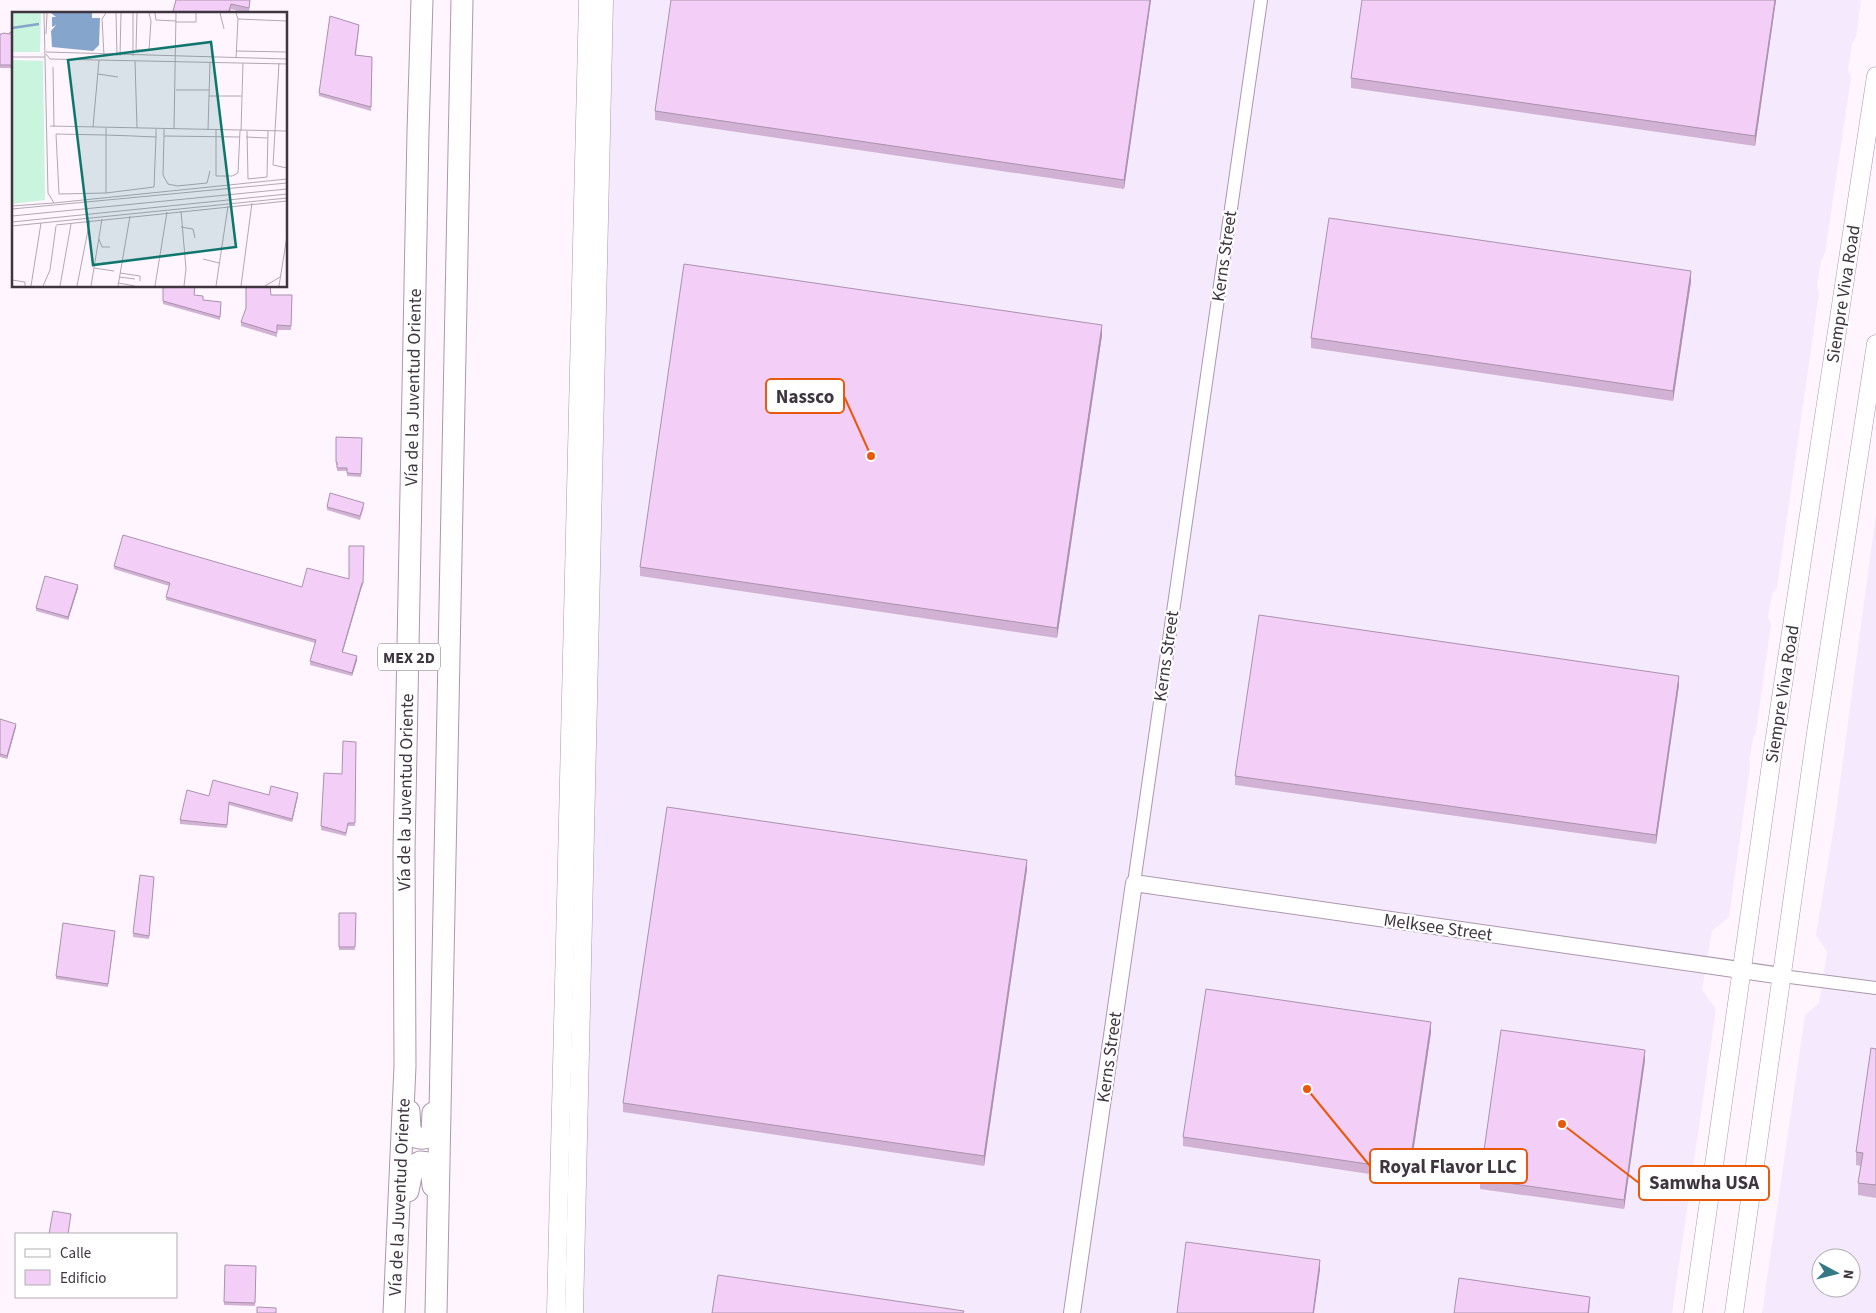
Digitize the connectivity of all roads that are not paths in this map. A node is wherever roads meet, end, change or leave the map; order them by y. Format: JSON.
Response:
{"nodes":[{"id":1,"x":422,"y":0,"type":"edge"},
{"id":2,"x":462,"y":0,"type":"edge"},
{"id":3,"x":588,"y":0,"type":"edge"},
{"id":4,"x":604,"y":0,"type":"edge"},
{"id":5,"x":1261,"y":0,"type":"edge"},
{"id":6,"x":1876,"y":76,"type":"edge"},
{"id":7,"x":1876,"y":344,"type":"edge"},
{"id":8,"x":1134,"y":883,"type":"junction"},
{"id":9,"x":1741,"y":970,"type":"junction"},
{"id":10,"x":1782,"y":976,"type":"junction"},
{"id":11,"x":1876,"y":988,"type":"edge"},
{"id":12,"x":441,"y":1065,"type":"junction"},
{"id":13,"x":405,"y":1066,"type":"junction"},
{"id":14,"x":398,"y":1224,"type":"junction"},
{"id":15,"x":438,"y":1224,"type":"junction"},
{"id":16,"x":394,"y":1313,"type":"edge"},
{"id":17,"x":436,"y":1313,"type":"edge"},
{"id":18,"x":556,"y":1313,"type":"edge"},
{"id":19,"x":574,"y":1313,"type":"edge"},
{"id":20,"x":1072,"y":1313,"type":"edge"},
{"id":21,"x":1693,"y":1313,"type":"edge"},
{"id":22,"x":1734,"y":1313,"type":"edge"}],
"edges":[{"from":1,"to":13,"type":"highway","name":"Vía de la Juventud Oriente","number":"MEX 2D"},
{"from":2,"to":12,"type":"highway","name":"Vía de la Juventud Oriente","number":"MEX 2D"},
{"from":3,"to":18,"type":"main road"},
{"from":4,"to":19,"type":"main road"},
{"from":5,"to":8,"type":"street","name":"Kerns Street"},
{"from":6,"to":9,"type":"main road","name":"Siempre Viva Road"},
{"from":7,"to":10,"type":"main road"},
{"from":8,"to":9,"type":"street","name":"Melksee Street"},
{"from":8,"to":20,"type":"street","name":"Kerns Street"},
{"from":9,"to":10,"type":"street","name":"Melksee Street"},
{"from":9,"to":21,"type":"main road","name":"Siempre Viva Road"},
{"from":10,"to":11,"type":"street"},
{"from":10,"to":22,"type":"main road"},
{"from":12,"to":13,"type":"highway"},
{"from":12,"to":15,"type":"highway","name":"Vía de la Juventud Oriente","number":"MEX 2D"},
{"from":13,"to":14,"type":"highway","name":"Vía de la Juventud Oriente","number":"MEX 2D"},
{"from":14,"to":15,"type":"highway"},
{"from":14,"to":16,"type":"highway","name":"Vía de la Juventud Oriente","number":"MEX 2D"},
{"from":15,"to":17,"type":"highway","name":"Vía de la Juventud Oriente","number":"MEX 2D"}]}
